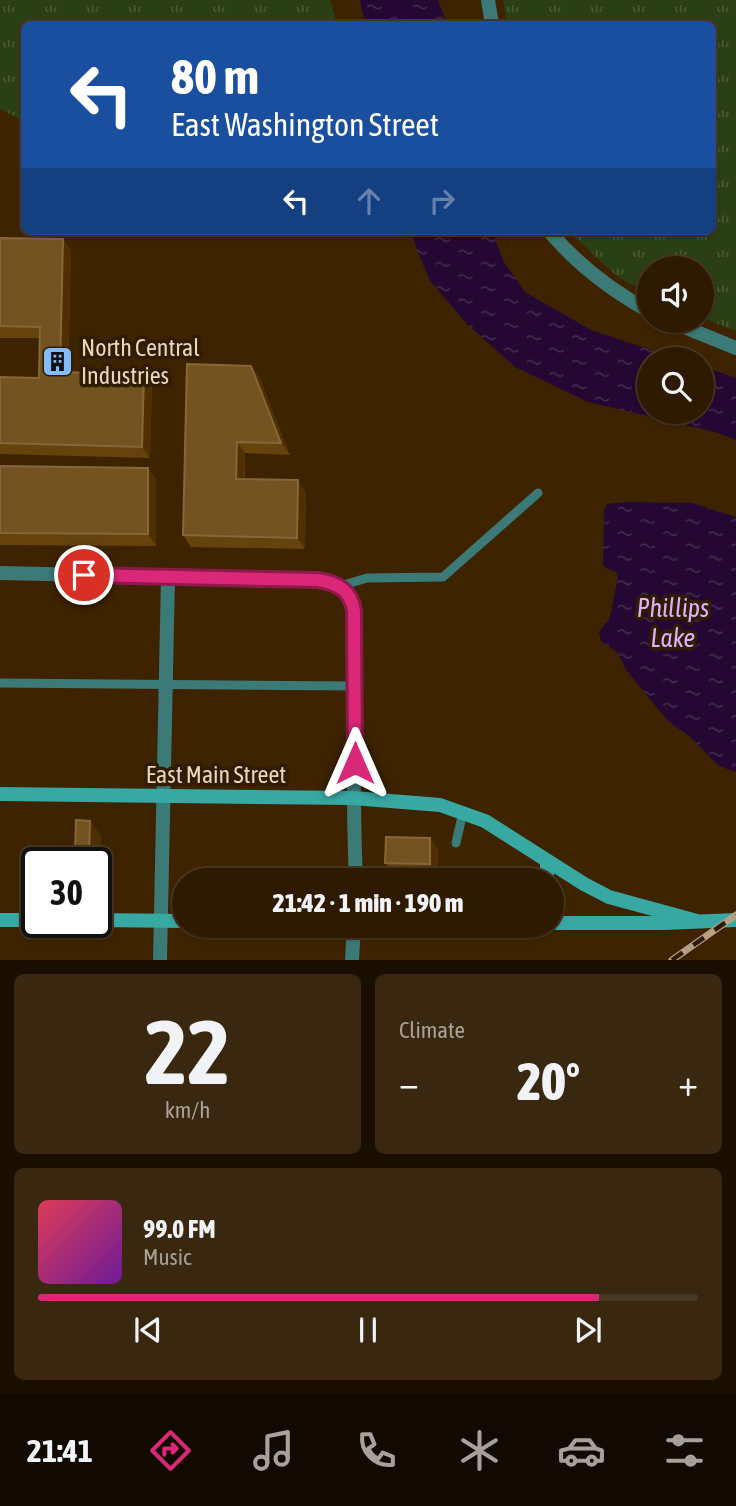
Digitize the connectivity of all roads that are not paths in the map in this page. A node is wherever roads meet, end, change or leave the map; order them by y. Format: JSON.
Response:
{"nodes":[{"id":1,"x":488,"y":0,"type":"edge"},
{"id":2,"x":492,"y":21,"type":"edge"},
{"id":3,"x":553,"y":235,"type":"edge"},
{"id":4,"x":637,"y":304,"type":"edge"},
{"id":5,"x":699,"y":333,"type":"edge"},
{"id":6,"x":736,"y":348,"type":"edge"},
{"id":7,"x":538,"y":493,"type":"dead end"},
{"id":8,"x":0,"y":573,"type":"edge"},
{"id":9,"x":168,"y":577,"type":"junction"},
{"id":10,"x":340,"y":586,"type":"junction"},
{"id":11,"x":0,"y":683,"type":"edge"},
{"id":12,"x":166,"y":685,"type":"junction"},
{"id":13,"x":354,"y":686,"type":"junction"},
{"id":14,"x":0,"y":794,"type":"edge"},
{"id":15,"x":163,"y":797,"type":"junction"},
{"id":16,"x":353,"y":798,"type":"junction"},
{"id":17,"x":463,"y":812,"type":"junction"},
{"id":18,"x":456,"y":843,"type":"dead end"},
{"id":19,"x":547,"y":860,"type":"junction"},
{"id":20,"x":356,"y":868,"type":"edge"},
{"id":21,"x":547,"y":868,"type":"edge"},
{"id":22,"x":0,"y":920,"type":"edge"},
{"id":23,"x":21,"y":920,"type":"edge"},
{"id":24,"x":112,"y":920,"type":"edge"},
{"id":25,"x":161,"y":920,"type":"junction"},
{"id":26,"x":172,"y":920,"type":"edge"},
{"id":27,"x":736,"y":920,"type":"edge"},
{"id":28,"x":697,"y":921,"type":"junction"},
{"id":29,"x":564,"y":923,"type":"edge"},
{"id":30,"x":353,"y":938,"type":"edge"},
{"id":31,"x":160,"y":960,"type":"edge"},
{"id":32,"x":352,"y":960,"type":"edge"}],
"edges":[{"from":1,"to":2,"type":"street"},
{"from":3,"to":4,"type":"street"},
{"from":5,"to":6,"type":"street"},
{"from":7,"to":10,"type":"lane"},
{"from":8,"to":9,"type":"street"},
{"from":9,"to":10,"type":"street"},
{"from":9,"to":12,"type":"street"},
{"from":10,"to":13,"type":"street"},
{"from":11,"to":12,"type":"lane"},
{"from":12,"to":13,"type":"lane"},
{"from":12,"to":15,"type":"street"},
{"from":13,"to":16,"type":"street"},
{"from":14,"to":15,"type":"main road","name":"East Main Street"},
{"from":15,"to":16,"type":"main road","name":"East Main Street"},
{"from":15,"to":25,"type":"street"},
{"from":16,"to":17,"type":"main road","name":"East Main Street"},
{"from":16,"to":20,"type":"street"},
{"from":17,"to":18,"type":"lane"},
{"from":17,"to":19,"type":"main road","name":"East Main Street"},
{"from":19,"to":21,"type":"main road"},
{"from":19,"to":28,"type":"main road","name":"East Main Street"},
{"from":22,"to":23,"type":"main road"},
{"from":24,"to":25,"type":"main road"},
{"from":25,"to":26,"type":"main road"},
{"from":25,"to":31,"type":"street"},
{"from":27,"to":28,"type":"main road"},
{"from":28,"to":29,"type":"main road"},
{"from":30,"to":32,"type":"street"}]}
